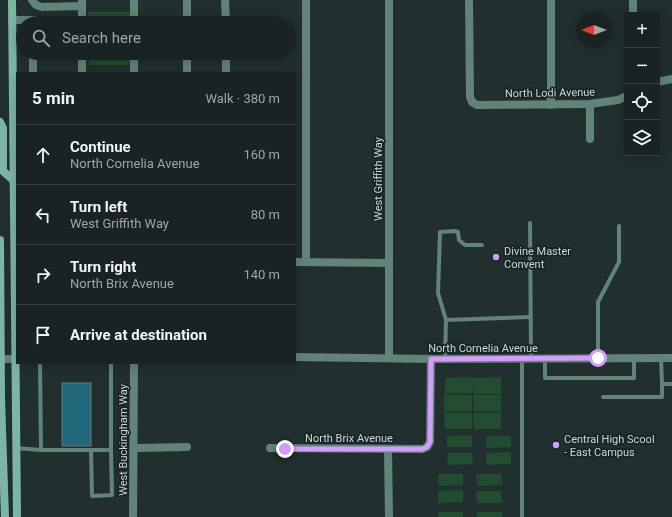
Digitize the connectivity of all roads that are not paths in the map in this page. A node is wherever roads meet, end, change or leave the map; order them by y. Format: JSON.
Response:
{"nodes":[{"id":1,"x":12,"y":0,"type":"edge"},
{"id":2,"x":32,"y":0,"type":"edge"},
{"id":3,"x":134,"y":0,"type":"edge"},
{"id":4,"x":187,"y":0,"type":"edge"},
{"id":5,"x":225,"y":0,"type":"edge"},
{"id":6,"x":306,"y":0,"type":"edge"},
{"id":7,"x":389,"y":0,"type":"edge"},
{"id":8,"x":469,"y":0,"type":"edge"},
{"id":9,"x":551,"y":0,"type":"edge"},
{"id":10,"x":633,"y":0,"type":"edge"},
{"id":11,"x":82,"y":3,"type":"edge"},
{"id":12,"x":633,"y":12,"type":"edge"},
{"id":13,"x":82,"y":16,"type":"edge"},
{"id":14,"x":134,"y":16,"type":"edge"},
{"id":15,"x":187,"y":16,"type":"edge"},
{"id":16,"x":226,"y":16,"type":"edge"},
{"id":17,"x":12,"y":20,"type":"junction"},
{"id":18,"x":16,"y":20,"type":"edge"},
{"id":19,"x":33,"y":60,"type":"edge"},
{"id":20,"x":82,"y":60,"type":"edge"},
{"id":21,"x":134,"y":60,"type":"edge"},
{"id":22,"x":187,"y":60,"type":"edge"},
{"id":23,"x":226,"y":60,"type":"edge"},
{"id":24,"x":33,"y":72,"type":"edge"},
{"id":25,"x":82,"y":72,"type":"edge"},
{"id":26,"x":134,"y":72,"type":"edge"},
{"id":27,"x":187,"y":72,"type":"edge"},
{"id":28,"x":226,"y":72,"type":"edge"},
{"id":29,"x":672,"y":78,"type":"edge"},
{"id":30,"x":660,"y":81,"type":"edge"},
{"id":31,"x":624,"y":97,"type":"edge"},
{"id":32,"x":590,"y":104,"type":"junction"},
{"id":33,"x":551,"y":105,"type":"junction"},
{"id":34,"x":0,"y":122,"type":"edge"},
{"id":35,"x":590,"y":140,"type":"dead end"},
{"id":36,"x":15,"y":180,"type":"edge"},
{"id":37,"x":530,"y":223,"type":"dead end"},
{"id":38,"x":619,"y":226,"type":"dead end"},
{"id":39,"x":0,"y":240,"type":"edge"},
{"id":40,"x":482,"y":245,"type":"dead end"},
{"id":41,"x":16,"y":261,"type":"edge"},
{"id":42,"x":306,"y":261,"type":"junction"},
{"id":43,"x":296,"y":262,"type":"edge"},
{"id":44,"x":389,"y":263,"type":"junction"},
{"id":45,"x":530,"y":317,"type":"junction"},
{"id":46,"x":446,"y":320,"type":"junction"},
{"id":47,"x":296,"y":357,"type":"edge"},
{"id":48,"x":389,"y":358,"type":"junction"},
{"id":49,"x":526,"y":358,"type":"junction"},
{"id":50,"x":545,"y":358,"type":"junction"},
{"id":51,"x":598,"y":358,"type":"junction"},
{"id":52,"x":634,"y":358,"type":"junction"},
{"id":53,"x":661,"y":358,"type":"junction"},
{"id":54,"x":672,"y":358,"type":"edge"},
{"id":55,"x":0,"y":359,"type":"edge"},
{"id":56,"x":16,"y":359,"type":"edge"},
{"id":57,"x":431,"y":359,"type":"junction"},
{"id":58,"x":445,"y":359,"type":"junction"},
{"id":59,"x":40,"y":364,"type":"edge"},
{"id":60,"x":111,"y":364,"type":"edge"},
{"id":61,"x":134,"y":364,"type":"edge"},
{"id":62,"x":662,"y":384,"type":"junction"},
{"id":63,"x":672,"y":384,"type":"edge"},
{"id":64,"x":604,"y":397,"type":"dead end"},
{"id":65,"x":187,"y":447,"type":"dead end"},
{"id":66,"x":16,"y":448,"type":"junction"},
{"id":67,"x":134,"y":448,"type":"junction"},
{"id":68,"x":270,"y":448,"type":"dead end"},
{"id":69,"x":388,"y":449,"type":"junction"},
{"id":70,"x":41,"y":450,"type":"junction"},
{"id":71,"x":91,"y":450,"type":"junction"},
{"id":72,"x":111,"y":450,"type":"junction"},
{"id":73,"x":4,"y":517,"type":"edge"},
{"id":74,"x":17,"y":517,"type":"edge"},
{"id":75,"x":133,"y":517,"type":"edge"},
{"id":76,"x":389,"y":517,"type":"edge"},
{"id":77,"x":522,"y":517,"type":"edge"}],
"edges":[{"from":1,"to":17,"type":"main road"},
{"from":2,"to":11,"type":"street"},
{"from":3,"to":14,"type":"street"},
{"from":4,"to":15,"type":"street"},
{"from":5,"to":16,"type":"street"},
{"from":6,"to":42,"type":"street"},
{"from":7,"to":44,"type":"street","name":"West Griffith Way"},
{"from":8,"to":33,"type":"street","name":"North Lodi Avenue"},
{"from":9,"to":33,"type":"street"},
{"from":10,"to":12,"type":"street"},
{"from":11,"to":13,"type":"street"},
{"from":17,"to":18,"type":"street"},
{"from":17,"to":36,"type":"main road"},
{"from":19,"to":24,"type":"street"},
{"from":20,"to":25,"type":"street"},
{"from":21,"to":26,"type":"street"},
{"from":22,"to":27,"type":"street"},
{"from":23,"to":28,"type":"street"},
{"from":29,"to":30,"type":"street"},
{"from":31,"to":32,"type":"street","name":"North Lodi Avenue"},
{"from":32,"to":33,"type":"street","name":"North Lodi Avenue"},
{"from":32,"to":35,"type":"street"},
{"from":34,"to":36,"type":"main road"},
{"from":36,"to":41,"type":"main road"},
{"from":37,"to":45,"type":"lane"},
{"from":38,"to":51,"type":"lane"},
{"from":39,"to":55,"type":"main road"},
{"from":40,"to":46,"type":"lane"},
{"from":41,"to":56,"type":"main road"},
{"from":42,"to":43,"type":"street"},
{"from":42,"to":44,"type":"street"},
{"from":44,"to":48,"type":"street","name":"West Griffith Way"},
{"from":45,"to":46,"type":"lane"},
{"from":45,"to":49,"type":"lane"},
{"from":46,"to":58,"type":"lane"},
{"from":47,"to":48,"type":"street","name":"North Cornelia Avenue"},
{"from":48,"to":57,"type":"street","name":"North Cornelia Avenue"},
{"from":49,"to":50,"type":"street","name":"North Cornelia Avenue"},
{"from":49,"to":58,"type":"street","name":"North Cornelia Avenue"},
{"from":49,"to":77,"type":"lane"},
{"from":50,"to":51,"type":"street","name":"North Cornelia Avenue"},
{"from":50,"to":52,"type":"lane"},
{"from":51,"to":52,"type":"street","name":"North Cornelia Avenue"},
{"from":52,"to":53,"type":"street","name":"North Cornelia Avenue"},
{"from":53,"to":54,"type":"street","name":"North Cornelia Avenue"},
{"from":53,"to":62,"type":"lane"},
{"from":55,"to":56,"type":"street"},
{"from":55,"to":73,"type":"main road"},
{"from":56,"to":66,"type":"main road"},
{"from":57,"to":58,"type":"street","name":"North Cornelia Avenue"},
{"from":57,"to":69,"type":"street","name":"North Brix Avenue"},
{"from":59,"to":70,"type":"lane"},
{"from":60,"to":72,"type":"lane"},
{"from":61,"to":67,"type":"street","name":"West Buckingham Way"},
{"from":62,"to":63,"type":"lane"},
{"from":62,"to":64,"type":"lane"},
{"from":65,"to":67,"type":"street"},
{"from":66,"to":70,"type":"lane"},
{"from":66,"to":74,"type":"main road"},
{"from":67,"to":75,"type":"street","name":"West Buckingham Way"},
{"from":68,"to":69,"type":"street","name":"North Brix Avenue"},
{"from":69,"to":76,"type":"street"},
{"from":70,"to":71,"type":"lane"},
{"from":71,"to":72,"type":"lane"},
{"from":71,"to":72,"type":"lane"}]}
